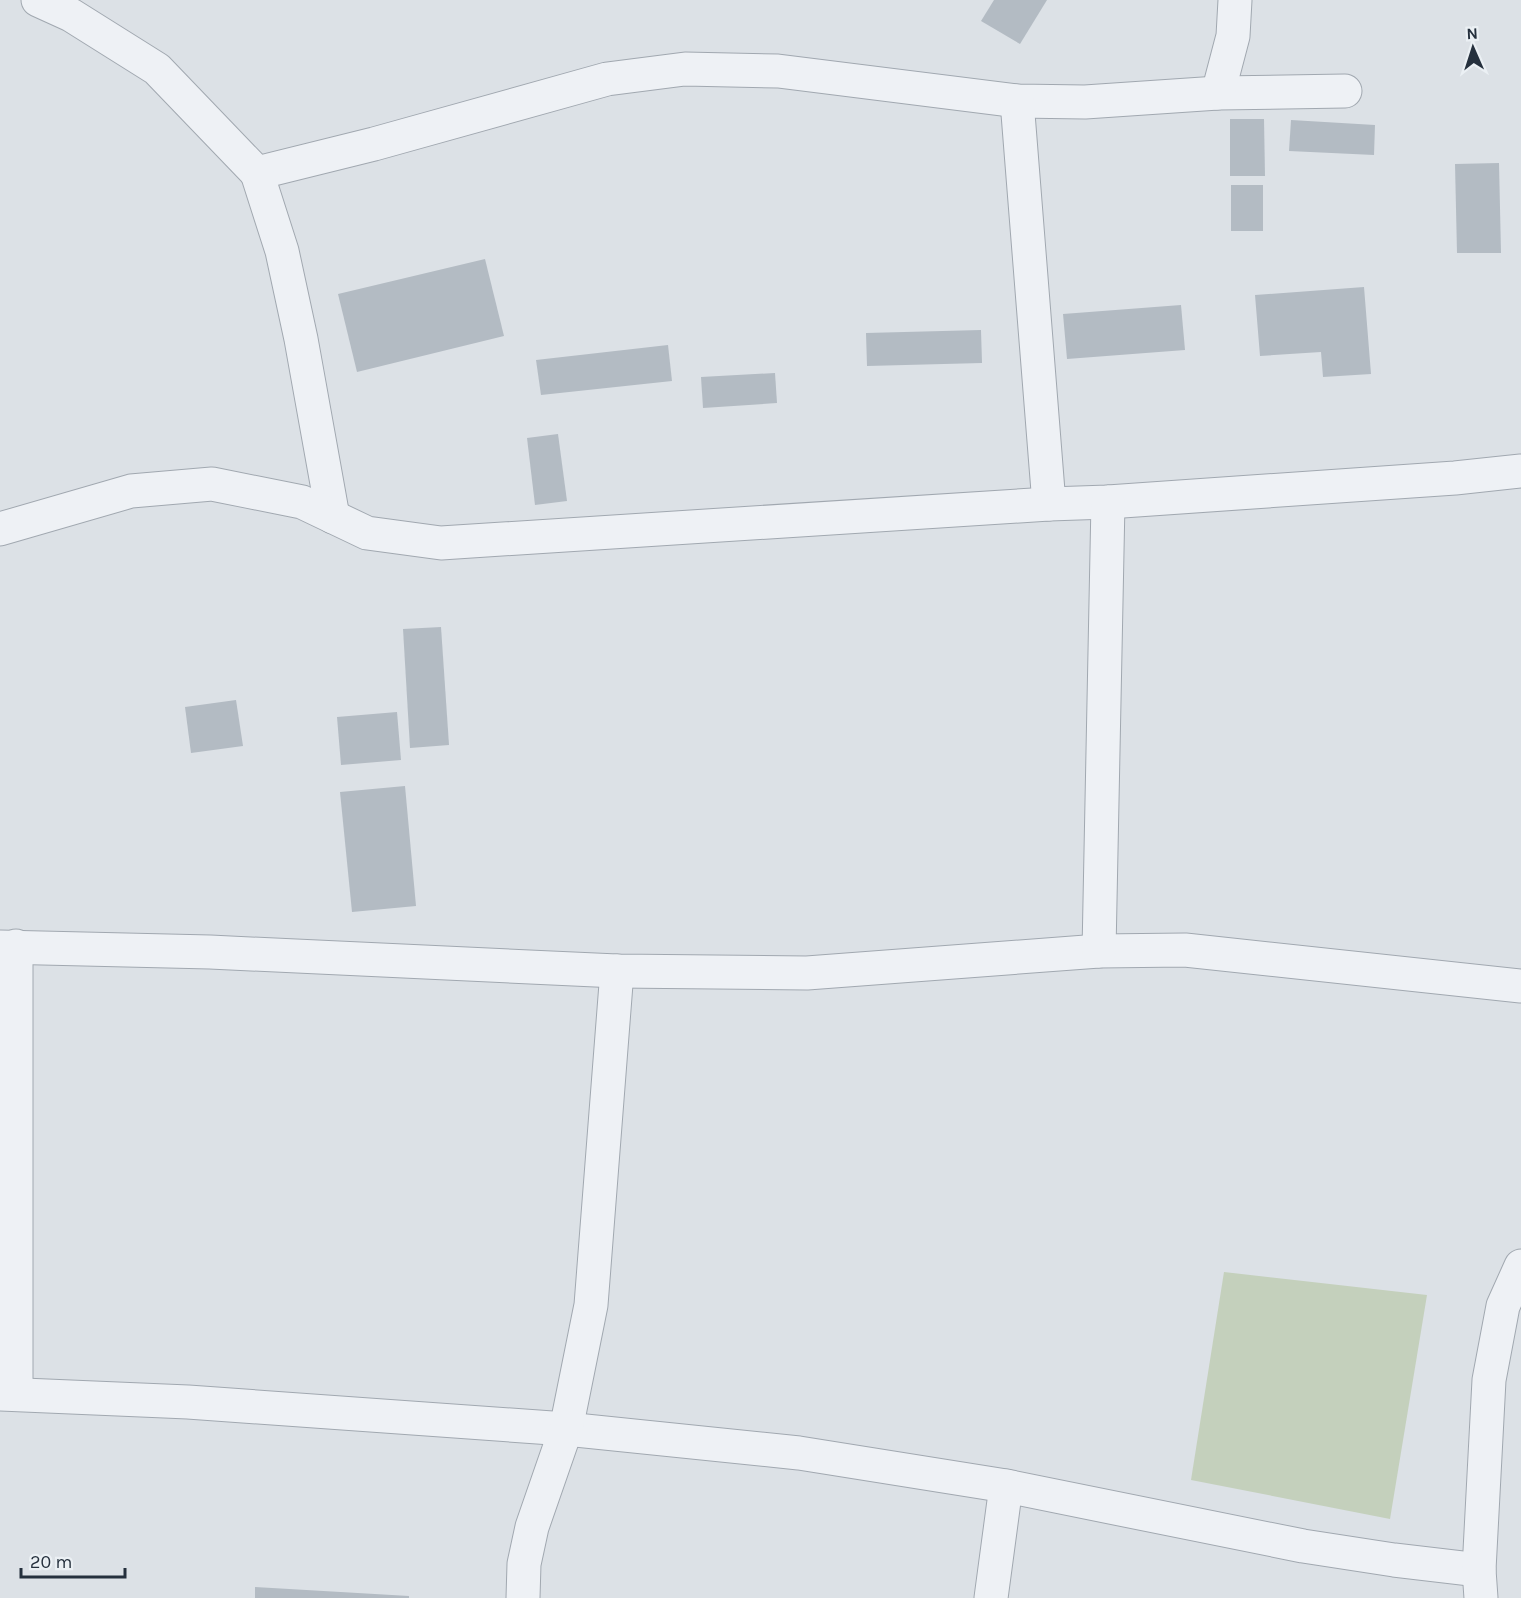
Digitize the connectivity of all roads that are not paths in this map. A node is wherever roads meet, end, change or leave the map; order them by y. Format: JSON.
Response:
{"nodes":[{"id":1,"x":38,"y":0,"type":"edge"},
{"id":2,"x":1235,"y":0,"type":"edge"},
{"id":3,"x":1344,"y":91,"type":"dead end"},
{"id":4,"x":1218,"y":93,"type":"junction"},
{"id":5,"x":1017,"y":100,"type":"junction"},
{"id":6,"x":257,"y":173,"type":"junction"},
{"id":7,"x":1521,"y":471,"type":"edge"},
{"id":8,"x":1108,"y":502,"type":"junction"},
{"id":9,"x":1049,"y":504,"type":"junction"},
{"id":10,"x":333,"y":517,"type":"junction"},
{"id":11,"x":0,"y":529,"type":"edge"},
{"id":12,"x":8,"y":947,"type":"edge"},
{"id":13,"x":1099,"y":951,"type":"junction"},
{"id":14,"x":617,"y":971,"type":"junction"},
{"id":15,"x":1521,"y":986,"type":"edge"},
{"id":16,"x":1521,"y":1266,"type":"edge"},
{"id":17,"x":8,"y":1394,"type":"edge"},
{"id":18,"x":566,"y":1429,"type":"junction"},
{"id":19,"x":1006,"y":1486,"type":"junction"},
{"id":20,"x":1480,"y":1584,"type":"edge"},
{"id":21,"x":523,"y":1598,"type":"edge"},
{"id":22,"x":991,"y":1598,"type":"edge"}],
"edges":[{"from":1,"to":6,"type":"street"},
{"from":2,"to":4,"type":"street"},
{"from":3,"to":4,"type":"street"},
{"from":4,"to":5,"type":"street"},
{"from":5,"to":6,"type":"street"},
{"from":5,"to":9,"type":"street"},
{"from":6,"to":10,"type":"street"},
{"from":7,"to":8,"type":"street"},
{"from":8,"to":9,"type":"street"},
{"from":8,"to":13,"type":"street"},
{"from":9,"to":10,"type":"street"},
{"from":10,"to":11,"type":"street"},
{"from":12,"to":14,"type":"street"},
{"from":12,"to":17,"type":"street"},
{"from":13,"to":14,"type":"street"},
{"from":13,"to":15,"type":"street"},
{"from":14,"to":18,"type":"street"},
{"from":16,"to":20,"type":"street"},
{"from":17,"to":18,"type":"street"},
{"from":18,"to":19,"type":"street"},
{"from":18,"to":21,"type":"street"},
{"from":19,"to":20,"type":"street"},
{"from":19,"to":22,"type":"street"}]}
